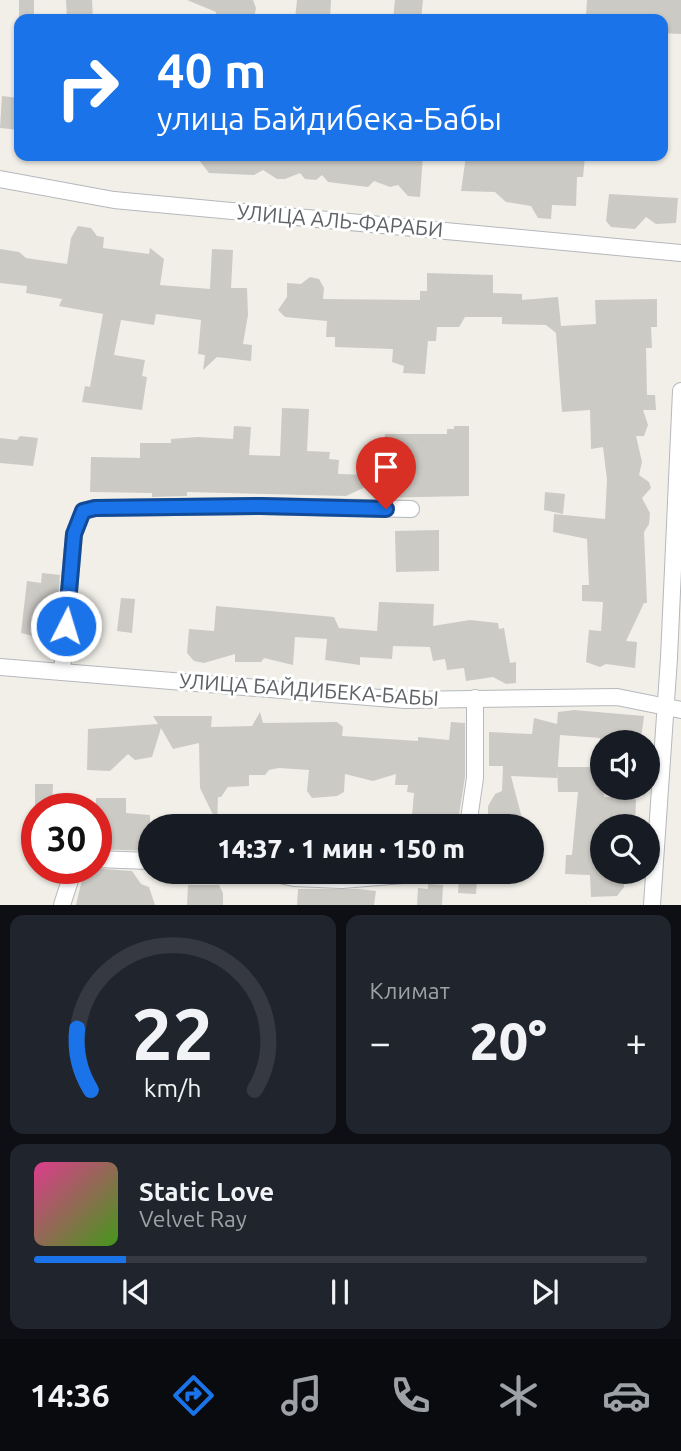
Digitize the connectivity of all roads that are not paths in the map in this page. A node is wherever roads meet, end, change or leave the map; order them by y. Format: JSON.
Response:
{"nodes":[{"id":1,"x":0,"y":179,"type":"edge"},
{"id":2,"x":681,"y":253,"type":"edge"},
{"id":3,"x":681,"y":391,"type":"edge"},
{"id":4,"x":411,"y":509,"type":"dead end"},
{"id":5,"x":0,"y":667,"type":"edge"},
{"id":6,"x":62,"y":672,"type":"junction"},
{"id":7,"x":475,"y":698,"type":"junction"},
{"id":8,"x":664,"y":708,"type":"junction"},
{"id":9,"x":681,"y":709,"type":"edge"},
{"id":10,"x":470,"y":814,"type":"edge"},
{"id":11,"x":112,"y":860,"type":"edge"},
{"id":12,"x":138,"y":861,"type":"edge"},
{"id":13,"x":69,"y":884,"type":"edge"},
{"id":14,"x":62,"y":905,"type":"edge"},
{"id":15,"x":652,"y":905,"type":"edge"}],
"edges":[{"from":1,"to":2,"type":"street","name":"УЛИЦА АЛЬ-ФАРАБИ"},
{"from":3,"to":8,"type":"street"},
{"from":4,"to":6,"type":"street"},
{"from":5,"to":6,"type":"street","name":"УЛИЦА БАЙДИБЕКА-БАБЫ"},
{"from":6,"to":7,"type":"street","name":"УЛИЦА БАЙДИБЕКА-БАБЫ"},
{"from":7,"to":8,"type":"street","name":"УЛИЦА БАЙДИБЕКА-БАБЫ"},
{"from":7,"to":10,"type":"street"},
{"from":8,"to":9,"type":"street","name":"УЛИЦА БАЙДИБЕКА-БАБЫ"},
{"from":8,"to":15,"type":"street"},
{"from":11,"to":12,"type":"street"},
{"from":13,"to":14,"type":"street"}]}
